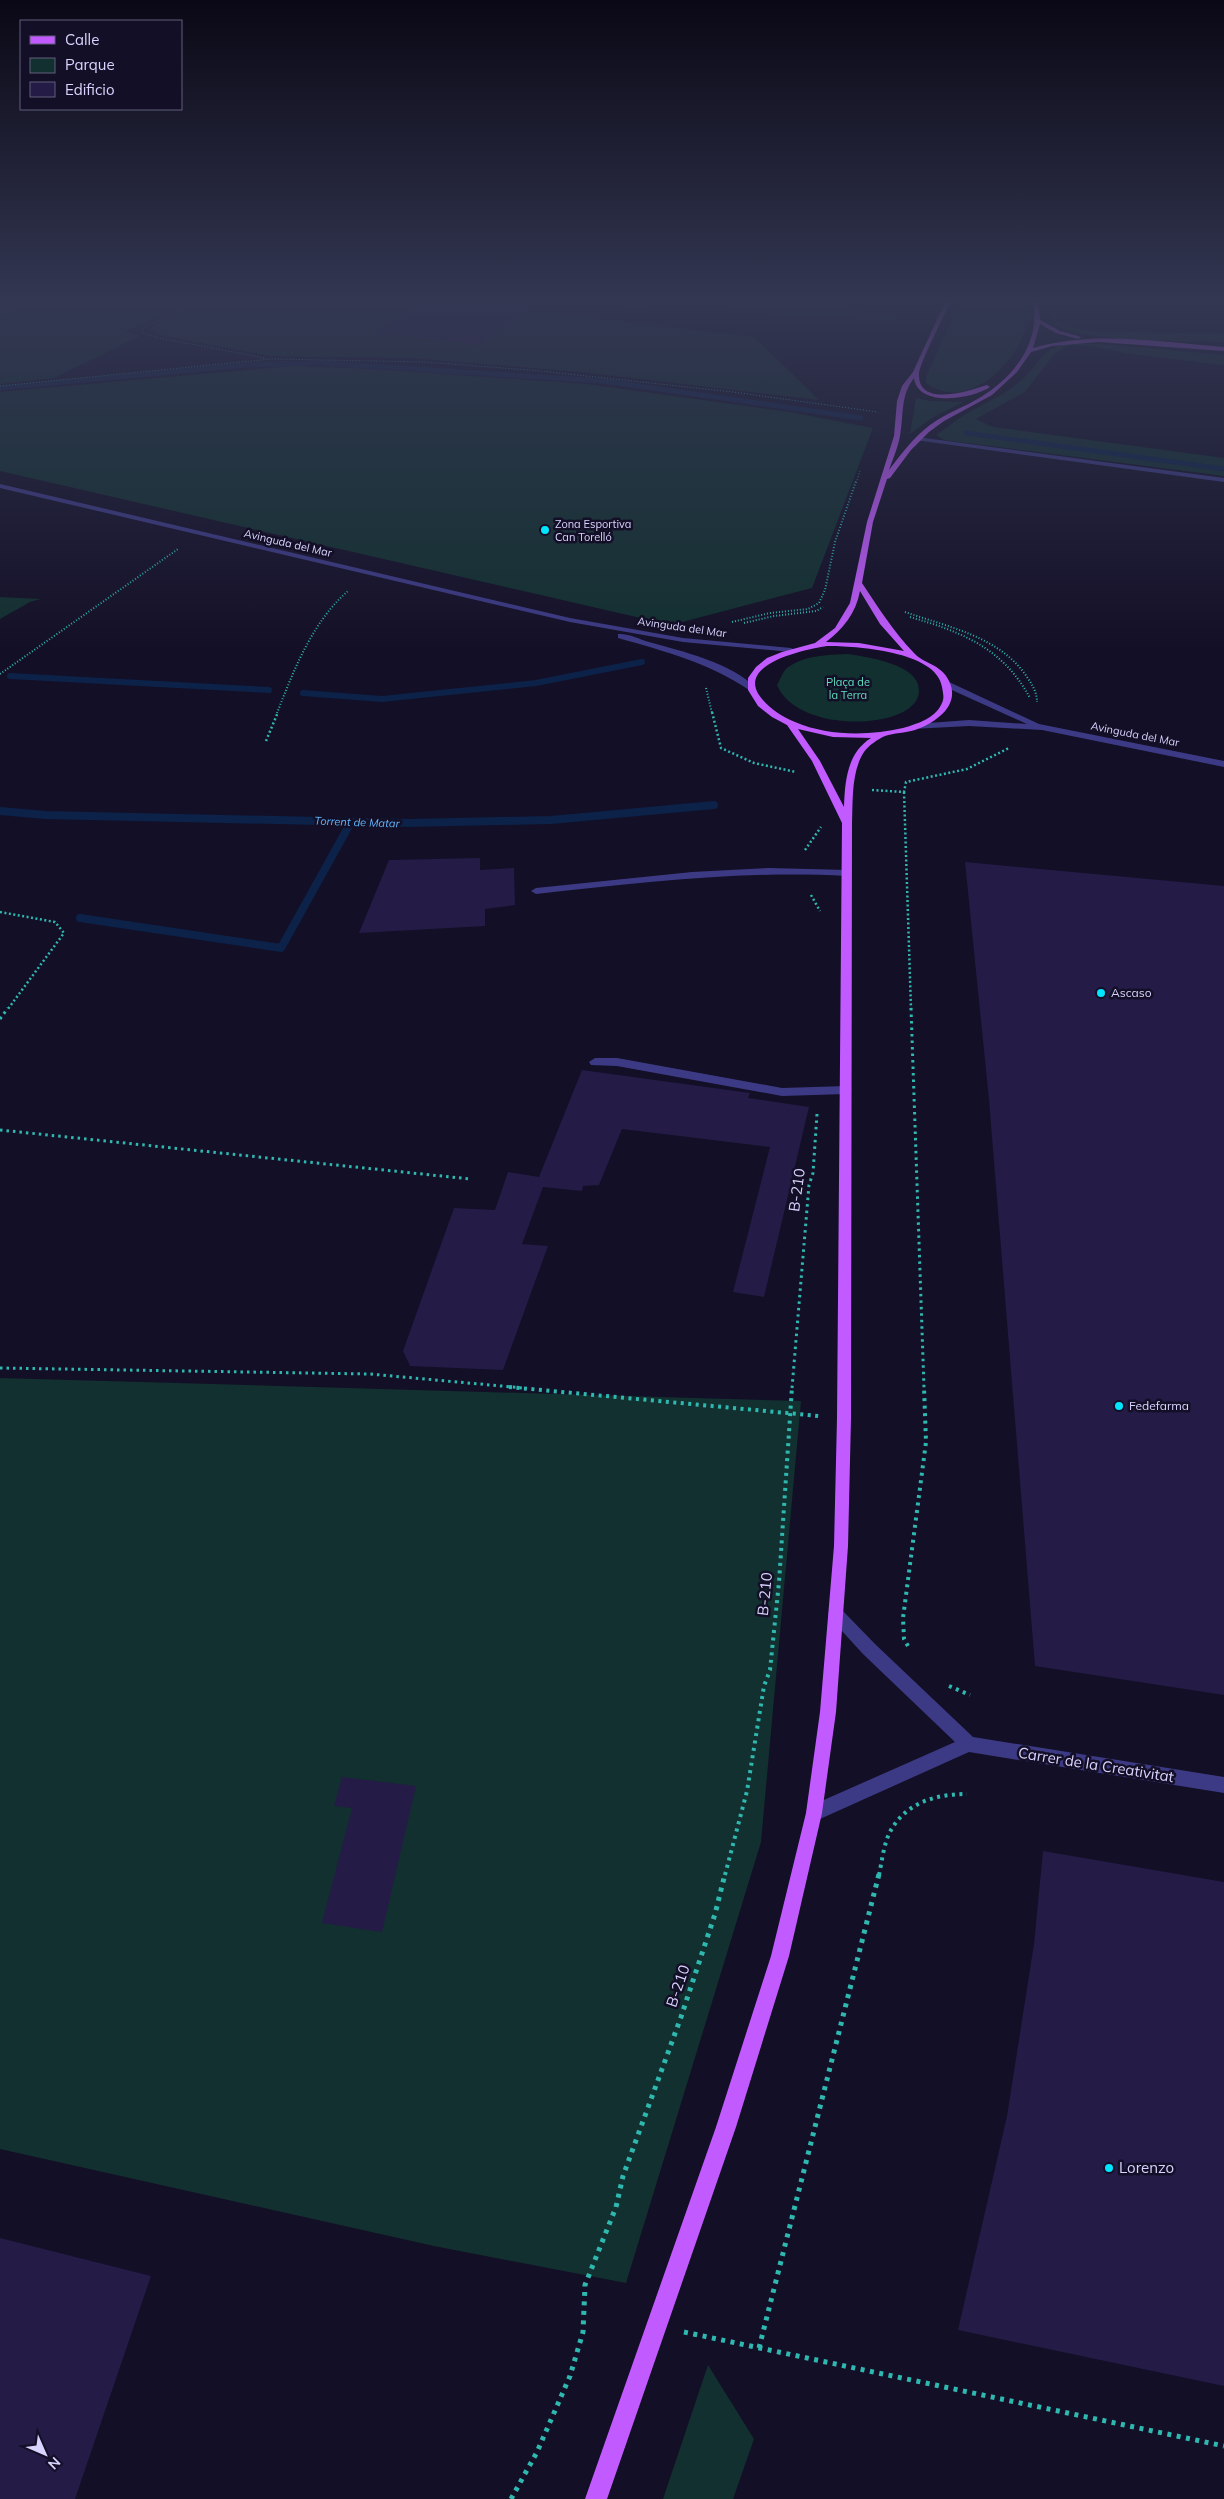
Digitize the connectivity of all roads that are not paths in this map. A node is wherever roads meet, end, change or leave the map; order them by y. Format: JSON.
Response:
{"nodes":[{"id":1,"x":899,"y":419,"type":"edge"},
{"id":2,"x":946,"y":419,"type":"edge"},
{"id":3,"x":917,"y":439,"type":"junction"},
{"id":4,"x":1224,"y":480,"type":"edge"},
{"id":5,"x":883,"y":483,"type":"junction"},
{"id":6,"x":0,"y":486,"type":"edge"},
{"id":7,"x":859,"y":584,"type":"junction"},
{"id":8,"x":570,"y":620,"type":"junction"},
{"id":9,"x":818,"y":644,"type":"junction"},
{"id":10,"x":791,"y":650,"type":"junction"},
{"id":11,"x":914,"y":658,"type":"junction"},
{"id":12,"x":946,"y":684,"type":"junction"},
{"id":13,"x":752,"y":688,"type":"junction"},
{"id":14,"x":790,"y":723,"type":"junction"},
{"id":15,"x":915,"y":727,"type":"junction"},
{"id":16,"x":1042,"y":727,"type":"junction"},
{"id":17,"x":883,"y":734,"type":"junction"},
{"id":18,"x":1224,"y":764,"type":"edge"},
{"id":19,"x":847,"y":822,"type":"junction"},
{"id":20,"x":847,"y":873,"type":"junction"},
{"id":21,"x":536,"y":891,"type":"dead end"},
{"id":22,"x":595,"y":1062,"type":"dead end"},
{"id":23,"x":846,"y":1090,"type":"junction"},
{"id":24,"x":836,"y":1614,"type":"junction"},
{"id":25,"x":968,"y":1744,"type":"junction"},
{"id":26,"x":1224,"y":1786,"type":"edge"},
{"id":27,"x":814,"y":1813,"type":"junction"},
{"id":28,"x":596,"y":2499,"type":"edge"}],
"edges":[{"from":1,"to":5,"type":"main road"},
{"from":2,"to":3,"type":"main road"},
{"from":3,"to":4,"type":"street"},
{"from":3,"to":5,"type":"main road"},
{"from":5,"to":7,"type":"main road"},
{"from":6,"to":8,"type":"street","name":"Avinguda del Mar"},
{"from":7,"to":9,"type":"main road"},
{"from":7,"to":11,"type":"main road"},
{"from":8,"to":10,"type":"street","name":"Avinguda del Mar"},
{"from":8,"to":13,"type":"street","name":"Avinguda del Mar"},
{"from":9,"to":10,"type":"main road"},
{"from":9,"to":11,"type":"main road"},
{"from":10,"to":13,"type":"main road"},
{"from":11,"to":12,"type":"main road"},
{"from":12,"to":15,"type":"main road"},
{"from":12,"to":16,"type":"street","name":"Avinguda del Mar"},
{"from":13,"to":14,"type":"main road"},
{"from":14,"to":17,"type":"main road"},
{"from":14,"to":19,"type":"main road"},
{"from":15,"to":16,"type":"street","name":"Avinguda del Mar"},
{"from":15,"to":17,"type":"main road"},
{"from":16,"to":18,"type":"street","name":"Avinguda del Mar"},
{"from":17,"to":19,"type":"main road"},
{"from":19,"to":20,"type":"main road"},
{"from":20,"to":21,"type":"street"},
{"from":20,"to":23,"type":"main road"},
{"from":22,"to":23,"type":"street"},
{"from":23,"to":24,"type":"main road"},
{"from":24,"to":25,"type":"street"},
{"from":24,"to":27,"type":"main road"},
{"from":25,"to":26,"type":"street","name":"Carrer de la Creativitat"},
{"from":25,"to":27,"type":"street"},
{"from":27,"to":28,"type":"main road"}]}
